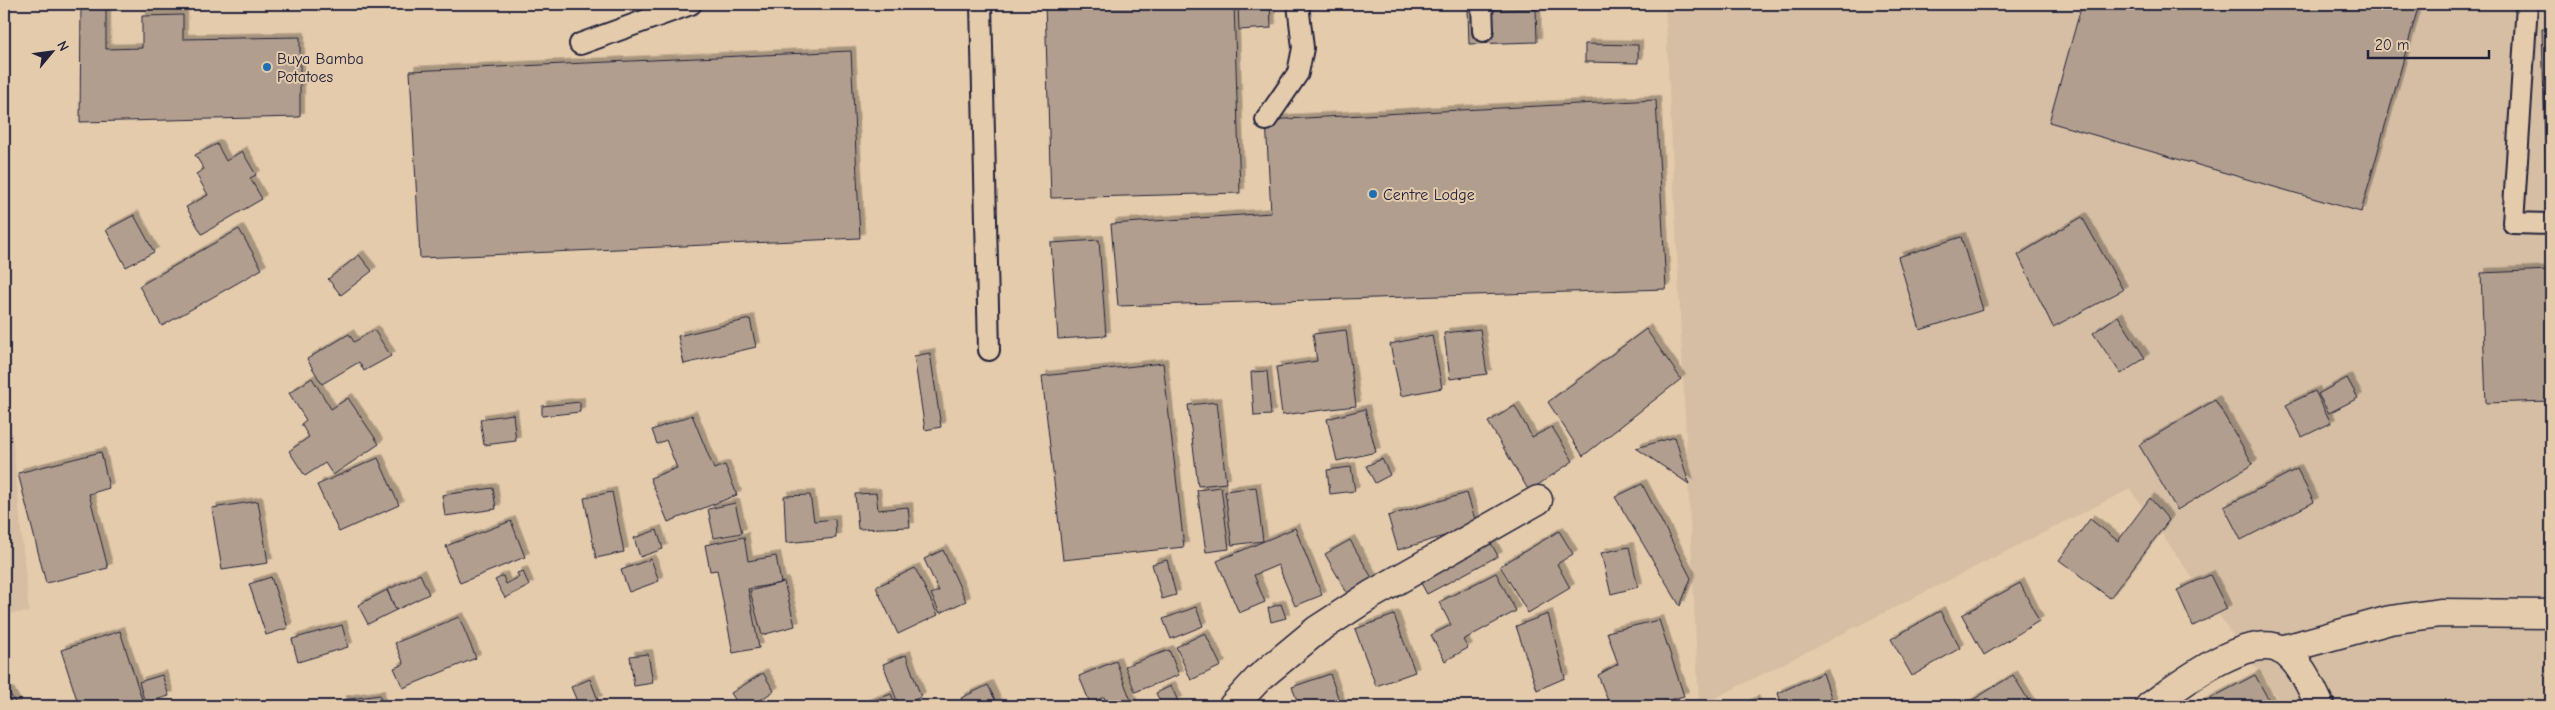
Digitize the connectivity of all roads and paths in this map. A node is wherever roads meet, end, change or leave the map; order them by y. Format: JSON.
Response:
{"nodes":[{"id":1,"x":691,"y":4,"type":"edge"},
{"id":2,"x":981,"y":4,"type":"edge"},
{"id":3,"x":1298,"y":4,"type":"edge"},
{"id":4,"x":1482,"y":4,"type":"edge"},
{"id":5,"x":2527,"y":4,"type":"edge"},
{"id":6,"x":1483,"y":31,"type":"dead end"},
{"id":7,"x":580,"y":44,"type":"dead end"},
{"id":8,"x":1266,"y":120,"type":"dead end"},
{"id":9,"x":2551,"y":224,"type":"edge"},
{"id":10,"x":989,"y":350,"type":"dead end"},
{"id":11,"x":1538,"y":500,"type":"dead end"},
{"id":12,"x":2551,"y":614,"type":"edge"},
{"id":13,"x":2281,"y":650,"type":"junction"},
{"id":14,"x":1233,"y":706,"type":"edge"},
{"id":15,"x":2150,"y":706,"type":"edge"},
{"id":16,"x":2320,"y":706,"type":"edge"}],
"edges":[{"from":1,"to":7,"type":"lane"},
{"from":2,"to":10,"type":"lane"},
{"from":3,"to":8,"type":"lane"},
{"from":4,"to":6,"type":"lane"},
{"from":5,"to":9,"type":"lane"},
{"from":11,"to":14,"type":"street"},
{"from":12,"to":13,"type":"street"},
{"from":13,"to":15,"type":"street"},
{"from":13,"to":16,"type":"street"}]}
